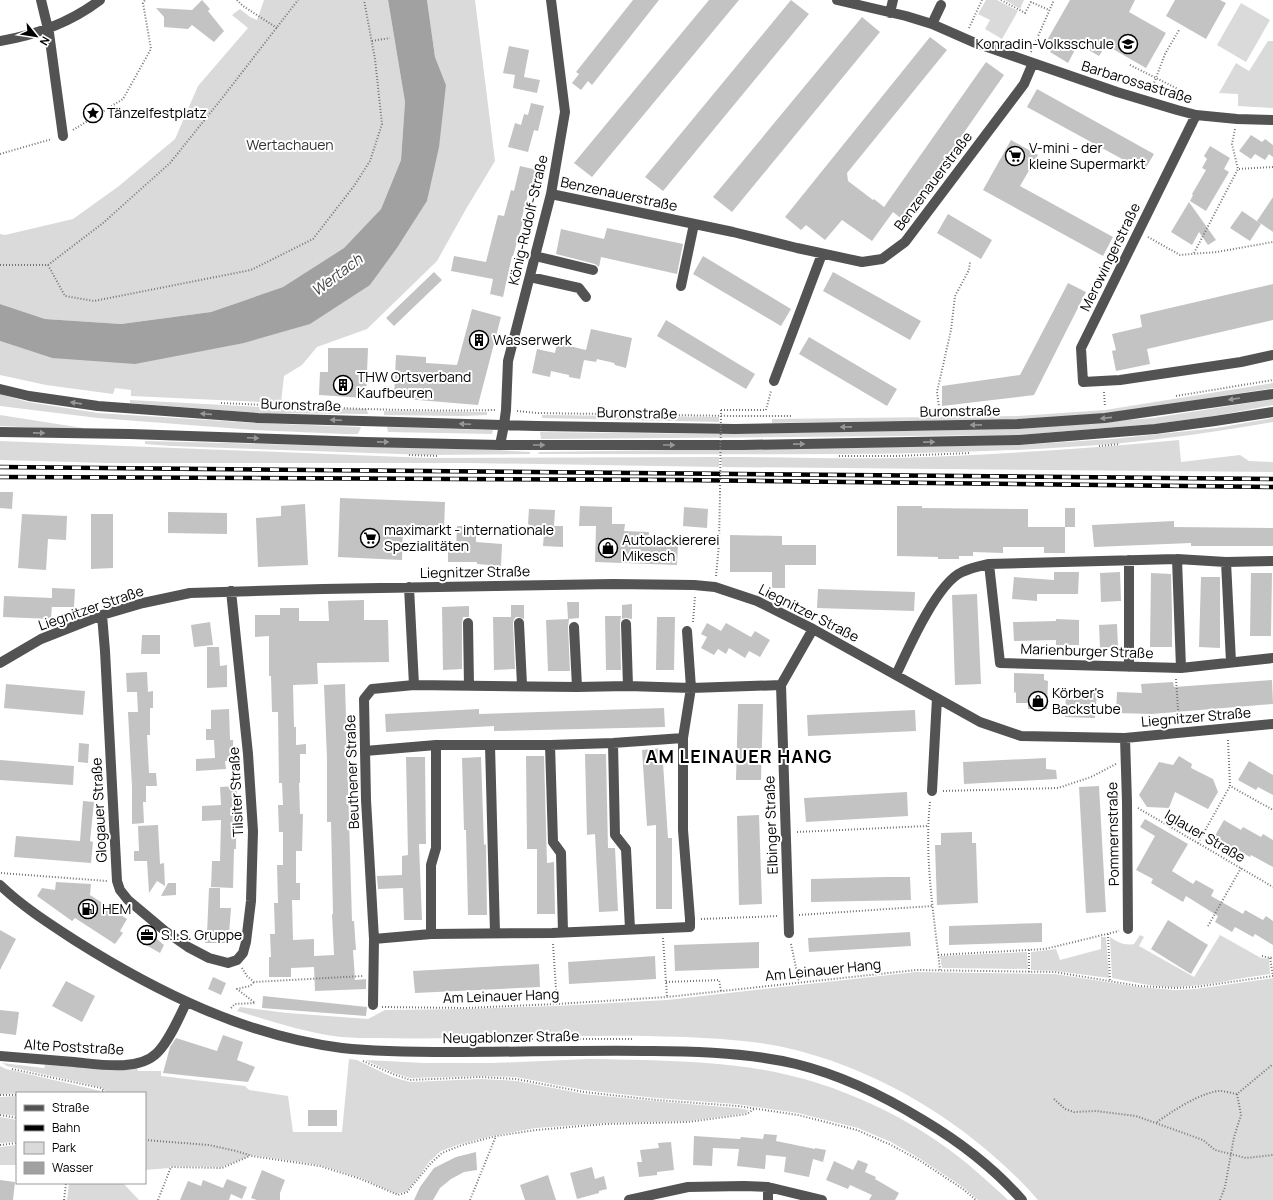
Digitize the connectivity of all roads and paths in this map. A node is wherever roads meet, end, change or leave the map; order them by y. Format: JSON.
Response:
{"nodes":[{"id":1,"x":41,"y":0,"type":"edge"},
{"id":2,"x":100,"y":0,"type":"edge"},
{"id":3,"x":145,"y":0,"type":"edge"},
{"id":4,"x":237,"y":0,"type":"edge"},
{"id":5,"x":298,"y":0,"type":"edge"},
{"id":6,"x":364,"y":0,"type":"edge"},
{"id":7,"x":551,"y":0,"type":"edge"},
{"id":8,"x":837,"y":0,"type":"edge"},
{"id":9,"x":894,"y":0,"type":"edge"},
{"id":10,"x":982,"y":0,"type":"edge"},
{"id":11,"x":1001,"y":0,"type":"edge"},
{"id":12,"x":1054,"y":0,"type":"edge"},
{"id":13,"x":941,"y":5,"type":"dead end"},
{"id":14,"x":1049,"y":10,"type":"junction"},
{"id":15,"x":890,"y":13,"type":"junction"},
{"id":16,"x":932,"y":24,"type":"junction"},
{"id":17,"x":48,"y":28,"type":"junction"},
{"id":18,"x":277,"y":28,"type":"junction"},
{"id":19,"x":1179,"y":30,"type":"dead end"},
{"id":20,"x":390,"y":38,"type":"dead end"},
{"id":21,"x":964,"y":38,"type":"junction"},
{"id":22,"x":0,"y":40,"type":"edge"},
{"id":23,"x":372,"y":41,"type":"junction"},
{"id":24,"x":1031,"y":62,"type":"junction"},
{"id":25,"x":1130,"y":65,"type":"dead end"},
{"id":26,"x":1156,"y":78,"type":"junction"},
{"id":27,"x":1147,"y":101,"type":"junction"},
{"id":28,"x":1176,"y":110,"type":"junction"},
{"id":29,"x":1196,"y":115,"type":"junction"},
{"id":30,"x":1237,"y":119,"type":"junction"},
{"id":31,"x":1273,"y":120,"type":"edge"},
{"id":32,"x":63,"y":136,"type":"junction"},
{"id":33,"x":0,"y":154,"type":"edge"},
{"id":34,"x":1273,"y":167,"type":"edge"},
{"id":35,"x":1238,"y":169,"type":"junction"},
{"id":36,"x":551,"y":194,"type":"junction"},
{"id":37,"x":694,"y":224,"type":"junction"},
{"id":38,"x":1138,"y":232,"type":"junction"},
{"id":39,"x":1273,"y":242,"type":"edge"},
{"id":40,"x":1194,"y":253,"type":"junction"},
{"id":41,"x":822,"y":254,"type":"junction"},
{"id":42,"x":535,"y":256,"type":"junction"},
{"id":43,"x":970,"y":262,"type":"dead end"},
{"id":44,"x":0,"y":265,"type":"edge"},
{"id":45,"x":48,"y":265,"type":"junction"},
{"id":46,"x":594,"y":270,"type":"dead end"},
{"id":47,"x":530,"y":277,"type":"junction"},
{"id":48,"x":681,"y":286,"type":"dead end"},
{"id":49,"x":586,"y":297,"type":"dead end"},
{"id":50,"x":1273,"y":355,"type":"edge"},
{"id":51,"x":1273,"y":380,"type":"edge"},
{"id":52,"x":774,"y":381,"type":"joint"},
{"id":53,"x":1103,"y":381,"type":"junction"},
{"id":54,"x":0,"y":389,"type":"edge"},
{"id":55,"x":1273,"y":394,"type":"edge"},
{"id":56,"x":1174,"y":396,"type":"dead end"},
{"id":57,"x":217,"y":403,"type":"dead end"},
{"id":58,"x":1105,"y":407,"type":"dead end"},
{"id":59,"x":506,"y":410,"type":"junction"},
{"id":60,"x":1273,"y":412,"type":"edge"},
{"id":61,"x":940,"y":414,"type":"dead end"},
{"id":62,"x":798,"y":416,"type":"dead end"},
{"id":63,"x":504,"y":425,"type":"junction"},
{"id":64,"x":0,"y":432,"type":"edge"},
{"id":65,"x":500,"y":444,"type":"junction"},
{"id":66,"x":1178,"y":559,"type":"junction"},
{"id":67,"x":1128,"y":560,"type":"junction"},
{"id":68,"x":1273,"y":561,"type":"edge"},
{"id":69,"x":1226,"y":562,"type":"junction"},
{"id":70,"x":988,"y":564,"type":"junction"},
{"id":71,"x":409,"y":587,"type":"junction"},
{"id":72,"x":715,"y":588,"type":"junction"},
{"id":73,"x":231,"y":591,"type":"junction"},
{"id":74,"x":701,"y":597,"type":"dead end"},
{"id":75,"x":102,"y":616,"type":"junction"},
{"id":76,"x":468,"y":623,"type":"dead end"},
{"id":77,"x":519,"y":623,"type":"dead end"},
{"id":78,"x":626,"y":624,"type":"dead end"},
{"id":79,"x":574,"y":627,"type":"dead end"},
{"id":80,"x":813,"y":629,"type":"junction"},
{"id":81,"x":687,"y":631,"type":"joint"},
{"id":82,"x":1273,"y":658,"type":"edge"},
{"id":83,"x":0,"y":662,"type":"edge"},
{"id":84,"x":1231,"y":662,"type":"junction"},
{"id":85,"x":1129,"y":667,"type":"junction"},
{"id":86,"x":1178,"y":668,"type":"junction"},
{"id":87,"x":896,"y":675,"type":"junction"},
{"id":88,"x":414,"y":684,"type":"junction"},
{"id":89,"x":469,"y":686,"type":"junction"},
{"id":90,"x":522,"y":686,"type":"junction"},
{"id":91,"x":628,"y":686,"type":"junction"},
{"id":92,"x":781,"y":686,"type":"junction"},
{"id":93,"x":577,"y":687,"type":"junction"},
{"id":94,"x":691,"y":688,"type":"junction"},
{"id":95,"x":937,"y":698,"type":"junction"},
{"id":96,"x":1273,"y":724,"type":"edge"},
{"id":97,"x":1228,"y":728,"type":"junction"},
{"id":98,"x":1180,"y":732,"type":"junction"},
{"id":99,"x":683,"y":738,"type":"junction"},
{"id":100,"x":1125,"y":738,"type":"junction"},
{"id":101,"x":613,"y":743,"type":"junction"},
{"id":102,"x":490,"y":744,"type":"junction"},
{"id":103,"x":436,"y":745,"type":"junction"},
{"id":104,"x":550,"y":745,"type":"junction"},
{"id":105,"x":365,"y":751,"type":"junction"},
{"id":106,"x":1126,"y":759,"type":"junction"},
{"id":107,"x":1230,"y":786,"type":"junction"},
{"id":108,"x":932,"y":791,"type":"junction"},
{"id":109,"x":1127,"y":802,"type":"junction"},
{"id":110,"x":1273,"y":810,"type":"edge"},
{"id":111,"x":927,"y":826,"type":"junction"},
{"id":112,"x":785,"y":833,"type":"junction"},
{"id":113,"x":1198,"y":843,"type":"junction"},
{"id":114,"x":1241,"y":868,"type":"junction"},
{"id":115,"x":0,"y":873,"type":"edge"},
{"id":116,"x":117,"y":882,"type":"junction"},
{"id":117,"x":0,"y":885,"type":"edge"},
{"id":118,"x":1273,"y":888,"type":"edge"},
{"id":119,"x":932,"y":906,"type":"junction"},
{"id":120,"x":789,"y":915,"type":"junction"},
{"id":121,"x":690,"y":919,"type":"junction"},
{"id":122,"x":1208,"y":926,"type":"dead end"},
{"id":123,"x":662,"y":928,"type":"junction"},
{"id":124,"x":630,"y":929,"type":"junction"},
{"id":125,"x":1128,"y":930,"type":"joint"},
{"id":126,"x":563,"y":932,"type":"junction"},
{"id":127,"x":495,"y":933,"type":"junction"},
{"id":128,"x":552,"y":933,"type":"junction"},
{"id":129,"x":789,"y":933,"type":"joint"},
{"id":130,"x":431,"y":934,"type":"junction"},
{"id":131,"x":1108,"y":934,"type":"junction"},
{"id":132,"x":374,"y":939,"type":"junction"},
{"id":133,"x":1029,"y":950,"type":"junction"},
{"id":134,"x":938,"y":955,"type":"junction"},
{"id":135,"x":1262,"y":956,"type":"dead end"},
{"id":136,"x":1273,"y":957,"type":"edge"},
{"id":137,"x":1270,"y":958,"type":"junction"},
{"id":138,"x":237,"y":960,"type":"junction"},
{"id":139,"x":940,"y":970,"type":"junction"},
{"id":140,"x":1029,"y":972,"type":"junction"},
{"id":141,"x":373,"y":976,"type":"junction"},
{"id":142,"x":1273,"y":976,"type":"edge"},
{"id":143,"x":1110,"y":981,"type":"junction"},
{"id":144,"x":254,"y":982,"type":"junction"},
{"id":145,"x":666,"y":982,"type":"junction"},
{"id":146,"x":800,"y":982,"type":"junction"},
{"id":147,"x":721,"y":991,"type":"junction"},
{"id":148,"x":667,"y":997,"type":"junction"},
{"id":149,"x":186,"y":1003,"type":"junction"},
{"id":150,"x":557,"y":1004,"type":"junction"},
{"id":151,"x":373,"y":1005,"type":"joint"},
{"id":152,"x":229,"y":1011,"type":"dead end"},
{"id":153,"x":633,"y":1038,"type":"dead end"},
{"id":154,"x":521,"y":1039,"type":"dead end"},
{"id":155,"x":0,"y":1056,"type":"edge"},
{"id":156,"x":364,"y":1059,"type":"dead end"},
{"id":157,"x":1273,"y":1064,"type":"edge"},
{"id":158,"x":7,"y":1068,"type":"dead end"},
{"id":159,"x":102,"y":1092,"type":"edge"},
{"id":160,"x":1237,"y":1094,"type":"junction"},
{"id":161,"x":0,"y":1095,"type":"edge"},
{"id":162,"x":16,"y":1095,"type":"edge"},
{"id":163,"x":1054,"y":1099,"type":"dead end"},
{"id":164,"x":754,"y":1109,"type":"junction"},
{"id":165,"x":0,"y":1115,"type":"edge"},
{"id":166,"x":16,"y":1118,"type":"edge"},
{"id":167,"x":1156,"y":1123,"type":"junction"},
{"id":168,"x":496,"y":1136,"type":"junction"},
{"id":169,"x":146,"y":1140,"type":"edge"},
{"id":170,"x":16,"y":1143,"type":"edge"},
{"id":171,"x":0,"y":1145,"type":"edge"},
{"id":172,"x":1231,"y":1154,"type":"junction"},
{"id":173,"x":1273,"y":1155,"type":"edge"},
{"id":174,"x":252,"y":1156,"type":"junction"},
{"id":175,"x":66,"y":1184,"type":"edge"},
{"id":176,"x":768,"y":1187,"type":"junction"},
{"id":177,"x":64,"y":1200,"type":"edge"},
{"id":178,"x":158,"y":1200,"type":"edge"},
{"id":179,"x":470,"y":1200,"type":"edge"},
{"id":180,"x":630,"y":1200,"type":"edge"},
{"id":181,"x":768,"y":1200,"type":"edge"},
{"id":182,"x":822,"y":1200,"type":"edge"},
{"id":183,"x":976,"y":1200,"type":"edge"},
{"id":184,"x":1022,"y":1200,"type":"edge"},
{"id":185,"x":1220,"y":1200,"type":"edge"}],
"edges":[{"from":1,"to":17,"type":"street"},
{"from":2,"to":17,"type":"street"},
{"from":3,"to":32,"type":"path"},
{"from":4,"to":18,"type":"path"},
{"from":5,"to":18,"type":"path"},
{"from":6,"to":23,"type":"path"},
{"from":7,"to":36,"type":"street","name":"König-Rudolf-Straße"},
{"from":8,"to":15,"type":"street","name":"Barbarossastraße"},
{"from":9,"to":15,"type":"street"},
{"from":10,"to":21,"type":"path"},
{"from":11,"to":14,"type":"path"},
{"from":12,"to":14,"type":"path"},
{"from":13,"to":16,"type":"street"},
{"from":14,"to":24,"type":"path"},
{"from":15,"to":16,"type":"street","name":"Barbarossastraße"},
{"from":16,"to":21,"type":"street","name":"Barbarossastraße"},
{"from":17,"to":22,"type":"street"},
{"from":17,"to":32,"type":"street"},
{"from":18,"to":45,"type":"path"},
{"from":19,"to":26,"type":"path"},
{"from":20,"to":23,"type":"path"},
{"from":21,"to":24,"type":"street","name":"Barbarossastraße"},
{"from":23,"to":45,"type":"path"},
{"from":24,"to":27,"type":"street","name":"Barbarossastraße"},
{"from":24,"to":41,"type":"street","name":"Benzenauerstraße"},
{"from":25,"to":26,"type":"path"},
{"from":26,"to":27,"type":"path"},
{"from":26,"to":28,"type":"path"},
{"from":27,"to":28,"type":"street","name":"Barbarossastraße"},
{"from":28,"to":29,"type":"street","name":"Barbarossastraße"},
{"from":29,"to":30,"type":"street","name":"Barbarossastraße"},
{"from":29,"to":38,"type":"street","name":"Merowingerstraße"},
{"from":30,"to":31,"type":"street","name":"Barbarossastraße"},
{"from":30,"to":35,"type":"path"},
{"from":32,"to":33,"type":"path"},
{"from":34,"to":35,"type":"path"},
{"from":35,"to":40,"type":"path"},
{"from":36,"to":37,"type":"street","name":"Benzenauerstraße"},
{"from":36,"to":42,"type":"street","name":"König-Rudolf-Straße"},
{"from":37,"to":41,"type":"street","name":"Benzenauerstraße"},
{"from":37,"to":48,"type":"street"},
{"from":38,"to":40,"type":"path"},
{"from":38,"to":53,"type":"street","name":"Merowingerstraße"},
{"from":39,"to":40,"type":"path"},
{"from":41,"to":52,"type":"street"},
{"from":42,"to":46,"type":"street"},
{"from":42,"to":47,"type":"street","name":"König-Rudolf-Straße"},
{"from":43,"to":61,"type":"path"},
{"from":44,"to":45,"type":"path"},
{"from":47,"to":49,"type":"street"},
{"from":47,"to":59,"type":"street","name":"König-Rudolf-Straße"},
{"from":50,"to":53,"type":"street","name":"Merowingerstraße"},
{"from":51,"to":56,"type":"path"},
{"from":52,"to":72,"type":"path","bridge":true},
{"from":53,"to":58,"type":"path"},
{"from":63,"to":54,"type":"street","name":"Buronstraße","one_way":true},
{"from":55,"to":63,"type":"street","name":"Buronstraße","one_way":true},
{"from":57,"to":59,"type":"path"},
{"from":59,"to":62,"type":"path"},
{"from":59,"to":63,"type":"street","name":"König-Rudolf-Straße"},
{"from":65,"to":60,"type":"street","one_way":true},
{"from":63,"to":65,"type":"street","name":"König-Rudolf-Straße"},
{"from":64,"to":65,"type":"street","one_way":true},
{"from":66,"to":67,"type":"street"},
{"from":66,"to":69,"type":"street"},
{"from":66,"to":86,"type":"street"},
{"from":67,"to":70,"type":"street"},
{"from":67,"to":85,"type":"street"},
{"from":68,"to":69,"type":"street"},
{"from":69,"to":84,"type":"street"},
{"from":70,"to":85,"type":"street","name":"Marienburger Straße"},
{"from":70,"to":87,"type":"street"},
{"from":71,"to":72,"type":"street","name":"Liegnitzer Straße"},
{"from":71,"to":73,"type":"street","name":"Liegnitzer Straße"},
{"from":71,"to":88,"type":"street"},
{"from":72,"to":80,"type":"street","name":"Liegnitzer Straße"},
{"from":73,"to":75,"type":"street","name":"Liegnitzer Straße"},
{"from":73,"to":138,"type":"street","name":"Tilsiter Straße"},
{"from":74,"to":81,"type":"path"},
{"from":75,"to":83,"type":"street","name":"Liegnitzer Straße"},
{"from":75,"to":116,"type":"street","name":"Glogauer Straße"},
{"from":76,"to":89,"type":"street"},
{"from":77,"to":90,"type":"street"},
{"from":78,"to":91,"type":"street"},
{"from":79,"to":93,"type":"street"},
{"from":80,"to":87,"type":"street","name":"Liegnitzer Straße"},
{"from":80,"to":92,"type":"street"},
{"from":81,"to":94,"type":"street"},
{"from":82,"to":84,"type":"street","name":"Marienburger Straße"},
{"from":84,"to":86,"type":"street","name":"Marienburger Straße"},
{"from":85,"to":86,"type":"street","name":"Marienburger Straße"},
{"from":86,"to":98,"type":"path"},
{"from":87,"to":95,"type":"street","name":"Liegnitzer Straße"},
{"from":88,"to":89,"type":"street","name":"Beuthener Straße"},
{"from":88,"to":105,"type":"street","name":"Beuthener Straße"},
{"from":89,"to":90,"type":"street","name":"Beuthener Straße"},
{"from":90,"to":93,"type":"street","name":"Beuthener Straße"},
{"from":91,"to":93,"type":"street","name":"Beuthener Straße"},
{"from":91,"to":94,"type":"street","name":"Beuthener Straße"},
{"from":92,"to":94,"type":"street","name":"Beuthener Straße"},
{"from":92,"to":112,"type":"street","name":"Elbinger Straße"},
{"from":94,"to":99,"type":"street"},
{"from":95,"to":100,"type":"street","name":"Liegnitzer Straße"},
{"from":95,"to":108,"type":"street"},
{"from":96,"to":97,"type":"street","name":"Liegnitzer Straße"},
{"from":97,"to":98,"type":"street","name":"Liegnitzer Straße"},
{"from":97,"to":107,"type":"path"},
{"from":98,"to":100,"type":"street","name":"Liegnitzer Straße"},
{"from":99,"to":101,"type":"street"},
{"from":99,"to":121,"type":"street"},
{"from":100,"to":106,"type":"street","name":"Pommernstraße"},
{"from":101,"to":104,"type":"street"},
{"from":101,"to":124,"type":"street"},
{"from":102,"to":103,"type":"street"},
{"from":102,"to":104,"type":"street"},
{"from":102,"to":127,"type":"street"},
{"from":103,"to":105,"type":"street"},
{"from":103,"to":130,"type":"street"},
{"from":104,"to":126,"type":"street"},
{"from":105,"to":132,"type":"street","name":"Beuthener Straße"},
{"from":106,"to":108,"type":"path"},
{"from":106,"to":109,"type":"street","name":"Pommernstraße"},
{"from":107,"to":110,"type":"path"},
{"from":107,"to":113,"type":"path"},
{"from":108,"to":111,"type":"path"},
{"from":109,"to":113,"type":"path","name":"Iglauer Straße"},
{"from":109,"to":125,"type":"street","name":"Pommernstraße"},
{"from":111,"to":112,"type":"path"},
{"from":111,"to":119,"type":"path"},
{"from":112,"to":120,"type":"street","name":"Elbinger Straße"},
{"from":113,"to":114,"type":"path","name":"Iglauer Straße"},
{"from":114,"to":118,"type":"path","name":"Iglauer Straße"},
{"from":114,"to":122,"type":"path"},
{"from":115,"to":116,"type":"path"},
{"from":116,"to":138,"type":"street","name":"Glogauer Straße"},
{"from":117,"to":149,"type":"street","name":"Neugablonzer Straße"},
{"from":119,"to":120,"type":"path"},
{"from":119,"to":134,"type":"path"},
{"from":120,"to":121,"type":"path"},
{"from":120,"to":129,"type":"street","name":"Elbinger Straße"},
{"from":121,"to":123,"type":"street"},
{"from":123,"to":124,"type":"street"},
{"from":123,"to":145,"type":"path"},
{"from":124,"to":126,"type":"street"},
{"from":125,"to":131,"type":"path"},
{"from":126,"to":128,"type":"street"},
{"from":127,"to":128,"type":"street"},
{"from":127,"to":130,"type":"street"},
{"from":128,"to":150,"type":"path"},
{"from":129,"to":146,"type":"path"},
{"from":130,"to":132,"type":"street"},
{"from":131,"to":133,"type":"path"},
{"from":131,"to":143,"type":"path"},
{"from":132,"to":141,"type":"street","name":"Beuthener Straße"},
{"from":133,"to":134,"type":"path"},
{"from":133,"to":140,"type":"path"},
{"from":134,"to":139,"type":"path"},
{"from":135,"to":137,"type":"path"},
{"from":136,"to":137,"type":"path"},
{"from":137,"to":142,"type":"path"},
{"from":138,"to":144,"type":"path"},
{"from":139,"to":140,"type":"path","name":"Am Leinauer Hang"},
{"from":139,"to":146,"type":"path","name":"Am Leinauer Hang"},
{"from":140,"to":143,"type":"path","name":"Am Leinauer Hang"},
{"from":141,"to":144,"type":"path"},
{"from":141,"to":151,"type":"street","name":"Beuthener Straße"},
{"from":142,"to":143,"type":"path","name":"Am Leinauer Hang"},
{"from":144,"to":152,"type":"path"},
{"from":145,"to":147,"type":"path"},
{"from":145,"to":148,"type":"path"},
{"from":146,"to":147,"type":"path","name":"Am Leinauer Hang"},
{"from":147,"to":148,"type":"path","name":"Am Leinauer Hang"},
{"from":148,"to":150,"type":"path","name":"Am Leinauer Hang"},
{"from":149,"to":155,"type":"street","name":"Alte Poststraße"},
{"from":149,"to":184,"type":"street","name":"Neugablonzer Straße"},
{"from":150,"to":151,"type":"path","name":"Am Leinauer Hang"},
{"from":153,"to":154,"type":"path"},
{"from":156,"to":164,"type":"path"},
{"from":157,"to":160,"type":"path"},
{"from":158,"to":159,"type":"path"},
{"from":160,"to":167,"type":"path"},
{"from":160,"to":172,"type":"path"},
{"from":161,"to":162,"type":"path"},
{"from":163,"to":167,"type":"path"},
{"from":164,"to":168,"type":"path"},
{"from":164,"to":183,"type":"path"},
{"from":165,"to":166,"type":"path"},
{"from":167,"to":172,"type":"path"},
{"from":168,"to":174,"type":"path"},
{"from":168,"to":179,"type":"path"},
{"from":169,"to":174,"type":"path"},
{"from":170,"to":171,"type":"path"},
{"from":172,"to":173,"type":"path"},
{"from":172,"to":185,"type":"path"},
{"from":174,"to":178,"type":"path"},
{"from":175,"to":177,"type":"path"},
{"from":176,"to":180,"type":"street"},
{"from":176,"to":181,"type":"street"},
{"from":176,"to":182,"type":"street"}]}
